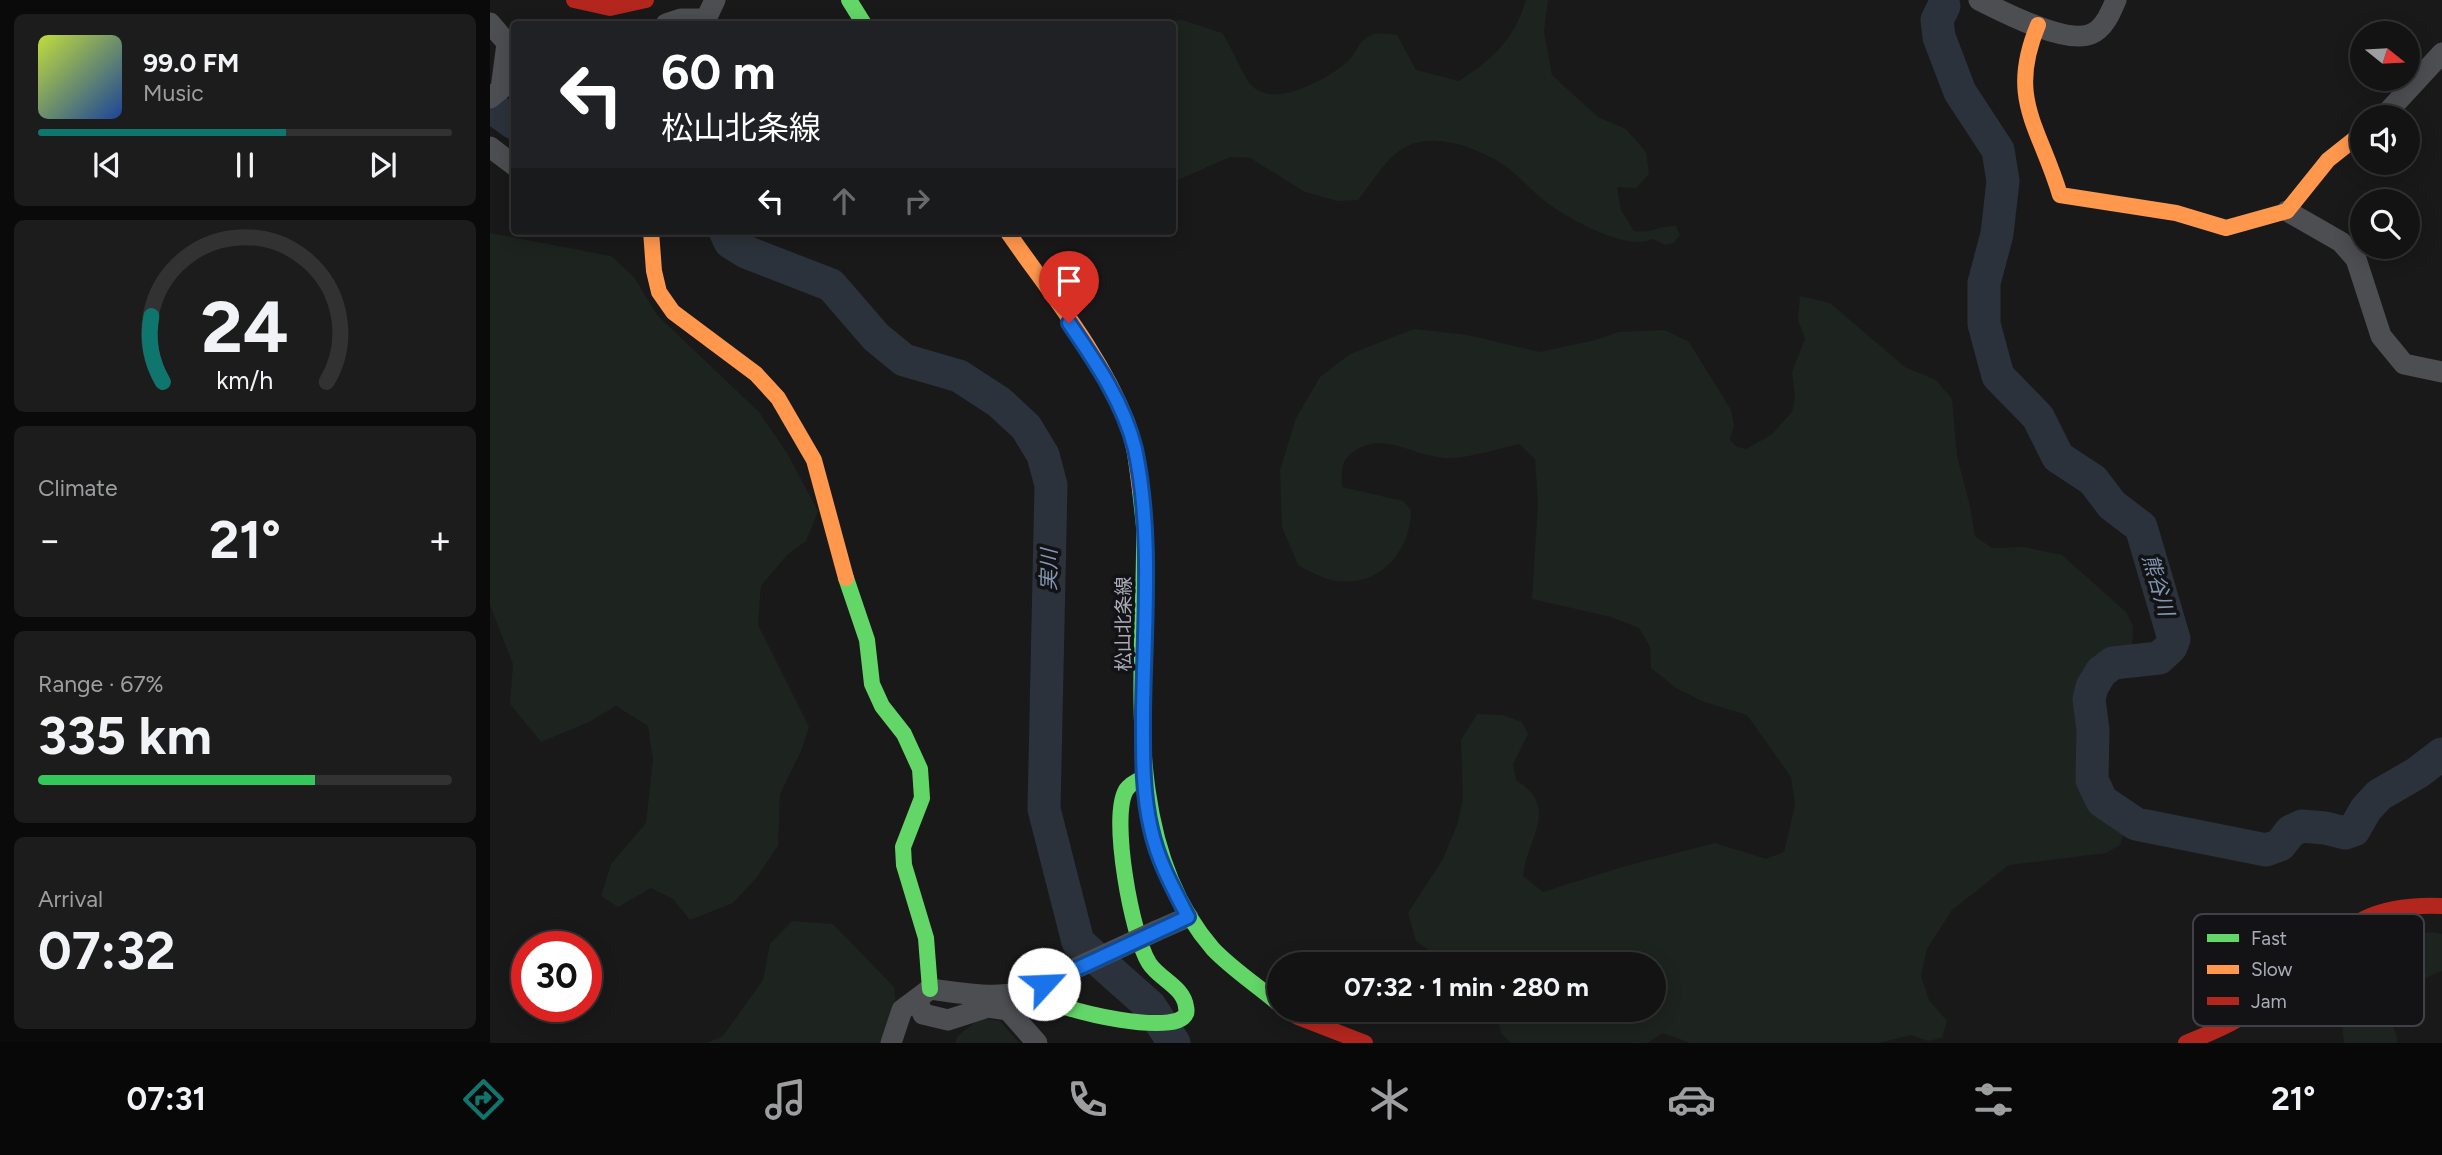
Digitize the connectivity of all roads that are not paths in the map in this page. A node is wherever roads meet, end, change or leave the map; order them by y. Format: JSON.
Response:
{"nodes":[{"id":1,"x":574,"y":0,"type":"edge"},
{"id":2,"x":646,"y":0,"type":"edge"},
{"id":3,"x":849,"y":0,"type":"edge"},
{"id":4,"x":1979,"y":0,"type":"edge"},
{"id":5,"x":2116,"y":0,"type":"edge"},
{"id":6,"x":707,"y":14,"type":"edge"},
{"id":7,"x":675,"y":21,"type":"edge"},
{"id":8,"x":862,"y":21,"type":"edge"},
{"id":9,"x":490,"y":23,"type":"edge"},
{"id":10,"x":2038,"y":25,"type":"junction"},
{"id":11,"x":511,"y":43,"type":"edge"},
{"id":12,"x":2442,"y":54,"type":"edge"},
{"id":13,"x":500,"y":95,"type":"edge"},
{"id":14,"x":2394,"y":105,"type":"edge"},
{"id":15,"x":2350,"y":143,"type":"edge"},
{"id":16,"x":490,"y":147,"type":"edge"},
{"id":17,"x":511,"y":163,"type":"edge"},
{"id":18,"x":2287,"y":211,"type":"junction"},
{"id":19,"x":651,"y":235,"type":"edge"},
{"id":20,"x":1010,"y":235,"type":"edge"},
{"id":21,"x":2442,"y":372,"type":"edge"},
{"id":22,"x":1143,"y":778,"type":"junction"},
{"id":23,"x":2442,"y":906,"type":"edge"},
{"id":24,"x":2372,"y":914,"type":"edge"},
{"id":25,"x":1188,"y":917,"type":"junction"},
{"id":26,"x":1036,"y":987,"type":"junction"},
{"id":27,"x":924,"y":995,"type":"junction"},
{"id":28,"x":1267,"y":996,"type":"edge"},
{"id":29,"x":1311,"y":1022,"type":"edge"},
{"id":30,"x":2229,"y":1026,"type":"edge"},
{"id":31,"x":891,"y":1043,"type":"edge"},
{"id":32,"x":1037,"y":1043,"type":"edge"},
{"id":33,"x":1365,"y":1043,"type":"edge"},
{"id":34,"x":2186,"y":1043,"type":"edge"}],
"edges":[{"from":1,"to":2,"type":"street"},
{"from":3,"to":8,"type":"street"},
{"from":4,"to":10,"type":"street"},
{"from":5,"to":10,"type":"street"},
{"from":6,"to":7,"type":"street"},
{"from":9,"to":11,"type":"street"},
{"from":10,"to":18,"type":"street"},
{"from":11,"to":13,"type":"street"},
{"from":12,"to":14,"type":"street"},
{"from":15,"to":18,"type":"street"},
{"from":16,"to":17,"type":"street"},
{"from":18,"to":21,"type":"street"},
{"from":19,"to":27,"type":"street"},
{"from":20,"to":22,"type":"street","name":"松山北条線"},
{"from":22,"to":25,"type":"street","name":"松山北条線"},
{"from":22,"to":26,"type":"street"},
{"from":23,"to":24,"type":"street"},
{"from":25,"to":26,"type":"street","bridge":true},
{"from":25,"to":28,"type":"street","name":"松山北条線"},
{"from":26,"to":27,"type":"street"},
{"from":27,"to":31,"type":"street"},
{"from":27,"to":32,"type":"street"},
{"from":29,"to":33,"type":"street"},
{"from":30,"to":34,"type":"street"}]}
